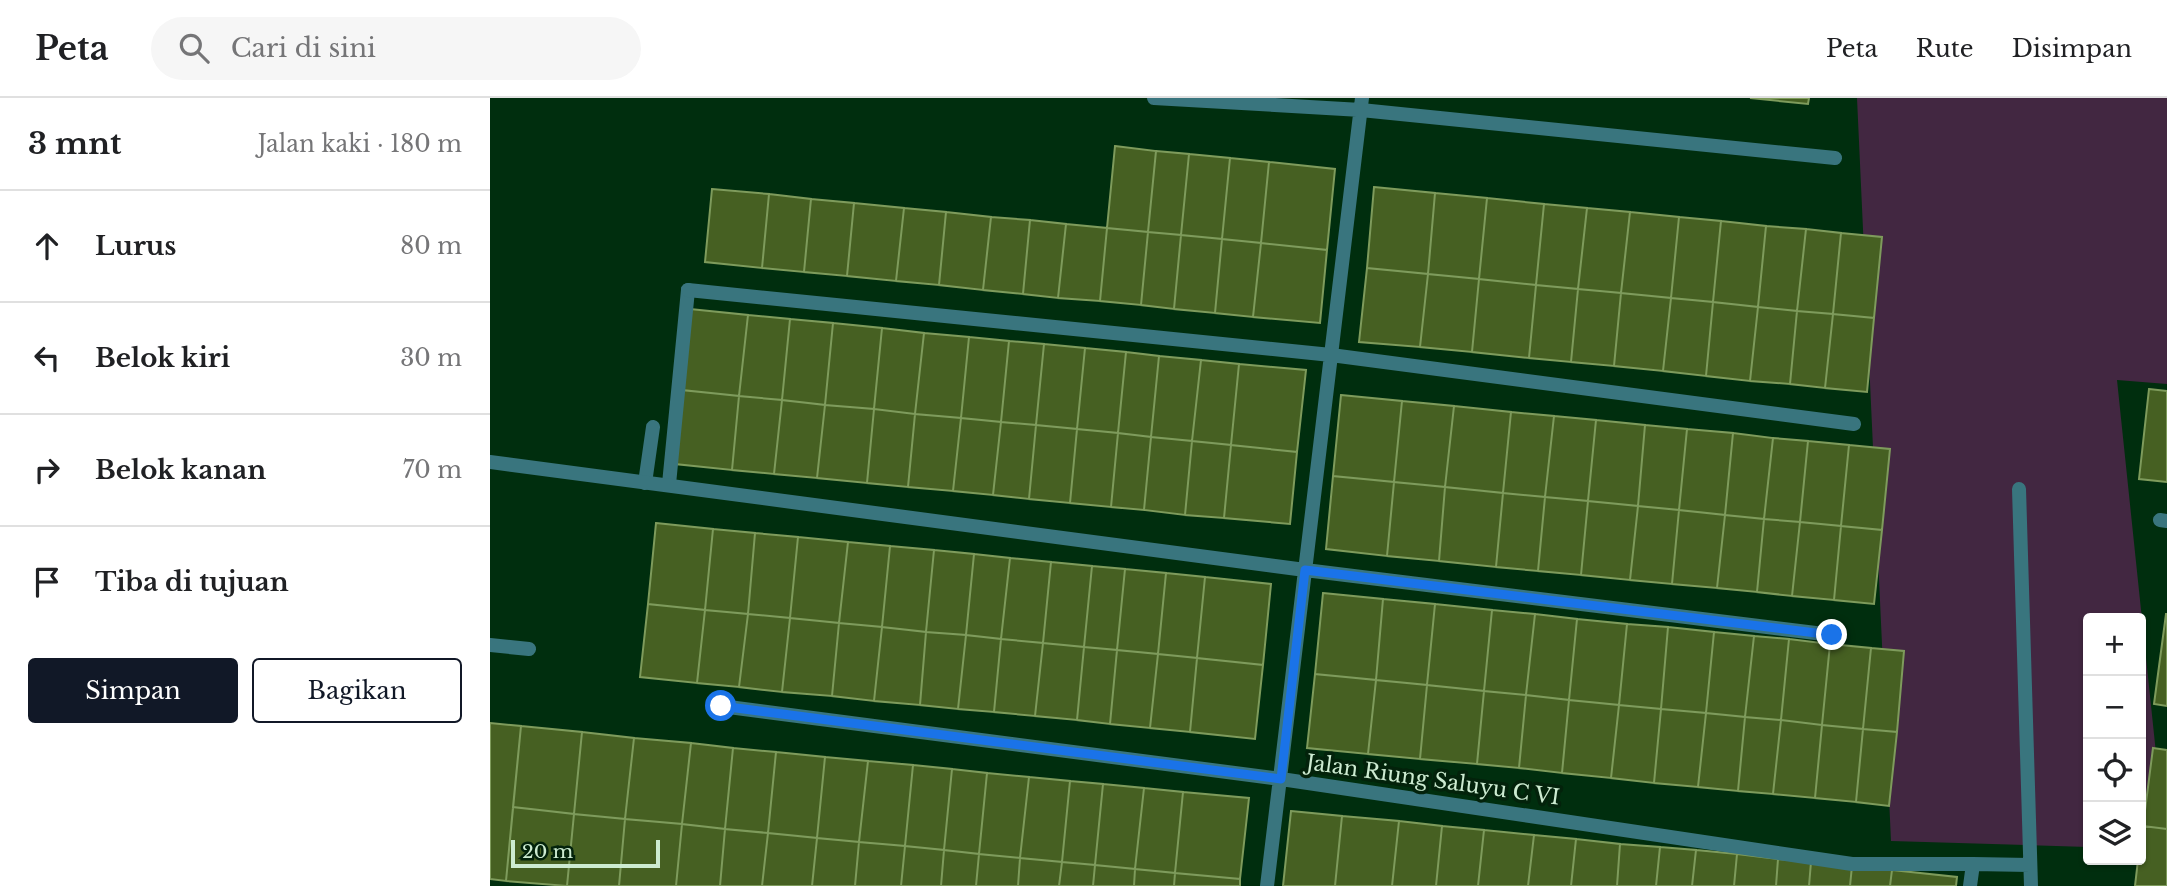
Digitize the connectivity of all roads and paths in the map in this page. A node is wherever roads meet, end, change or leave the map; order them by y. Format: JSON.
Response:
{"nodes":[{"id":1,"x":1154,"y":98,"type":"edge"},
{"id":2,"x":1361,"y":104,"type":"edge"},
{"id":3,"x":1835,"y":158,"type":"dead end"},
{"id":4,"x":1331,"y":355,"type":"junction"},
{"id":5,"x":1854,"y":424,"type":"dead end"},
{"id":6,"x":653,"y":427,"type":"dead end"},
{"id":7,"x":490,"y":462,"type":"edge"},
{"id":8,"x":645,"y":483,"type":"junction"},
{"id":9,"x":669,"y":484,"type":"junction"},
{"id":10,"x":2019,"y":489,"type":"dead end"},
{"id":11,"x":1305,"y":570,"type":"junction"},
{"id":12,"x":1832,"y":635,"type":"dead end"},
{"id":13,"x":490,"y":645,"type":"edge"},
{"id":14,"x":529,"y":649,"type":"dead end"},
{"id":15,"x":721,"y":706,"type":"dead end"},
{"id":16,"x":1281,"y":779,"type":"junction"},
{"id":17,"x":1973,"y":864,"type":"junction"},
{"id":18,"x":2030,"y":865,"type":"junction"},
{"id":19,"x":1267,"y":886,"type":"edge"},
{"id":20,"x":1970,"y":886,"type":"edge"},
{"id":21,"x":2031,"y":886,"type":"edge"}],
"edges":[{"from":1,"to":2,"type":"street"},
{"from":2,"to":3,"type":"street"},
{"from":2,"to":4,"type":"street"},
{"from":4,"to":5,"type":"street"},
{"from":4,"to":9,"type":"street"},
{"from":4,"to":11,"type":"street"},
{"from":6,"to":8,"type":"street"},
{"from":7,"to":8,"type":"street"},
{"from":8,"to":9,"type":"street"},
{"from":9,"to":11,"type":"street"},
{"from":10,"to":18,"type":"street"},
{"from":11,"to":12,"type":"street"},
{"from":11,"to":16,"type":"street"},
{"from":13,"to":14,"type":"street"},
{"from":15,"to":16,"type":"street","name":"Jalan Riung Saluyu C VI"},
{"from":16,"to":17,"type":"street","name":"Jalan Riung Saluyu C VI"},
{"from":16,"to":19,"type":"street"},
{"from":17,"to":18,"type":"street","name":"Jalan Riung Saluyu C VI"},
{"from":17,"to":20,"type":"street"},
{"from":18,"to":21,"type":"street"}]}
